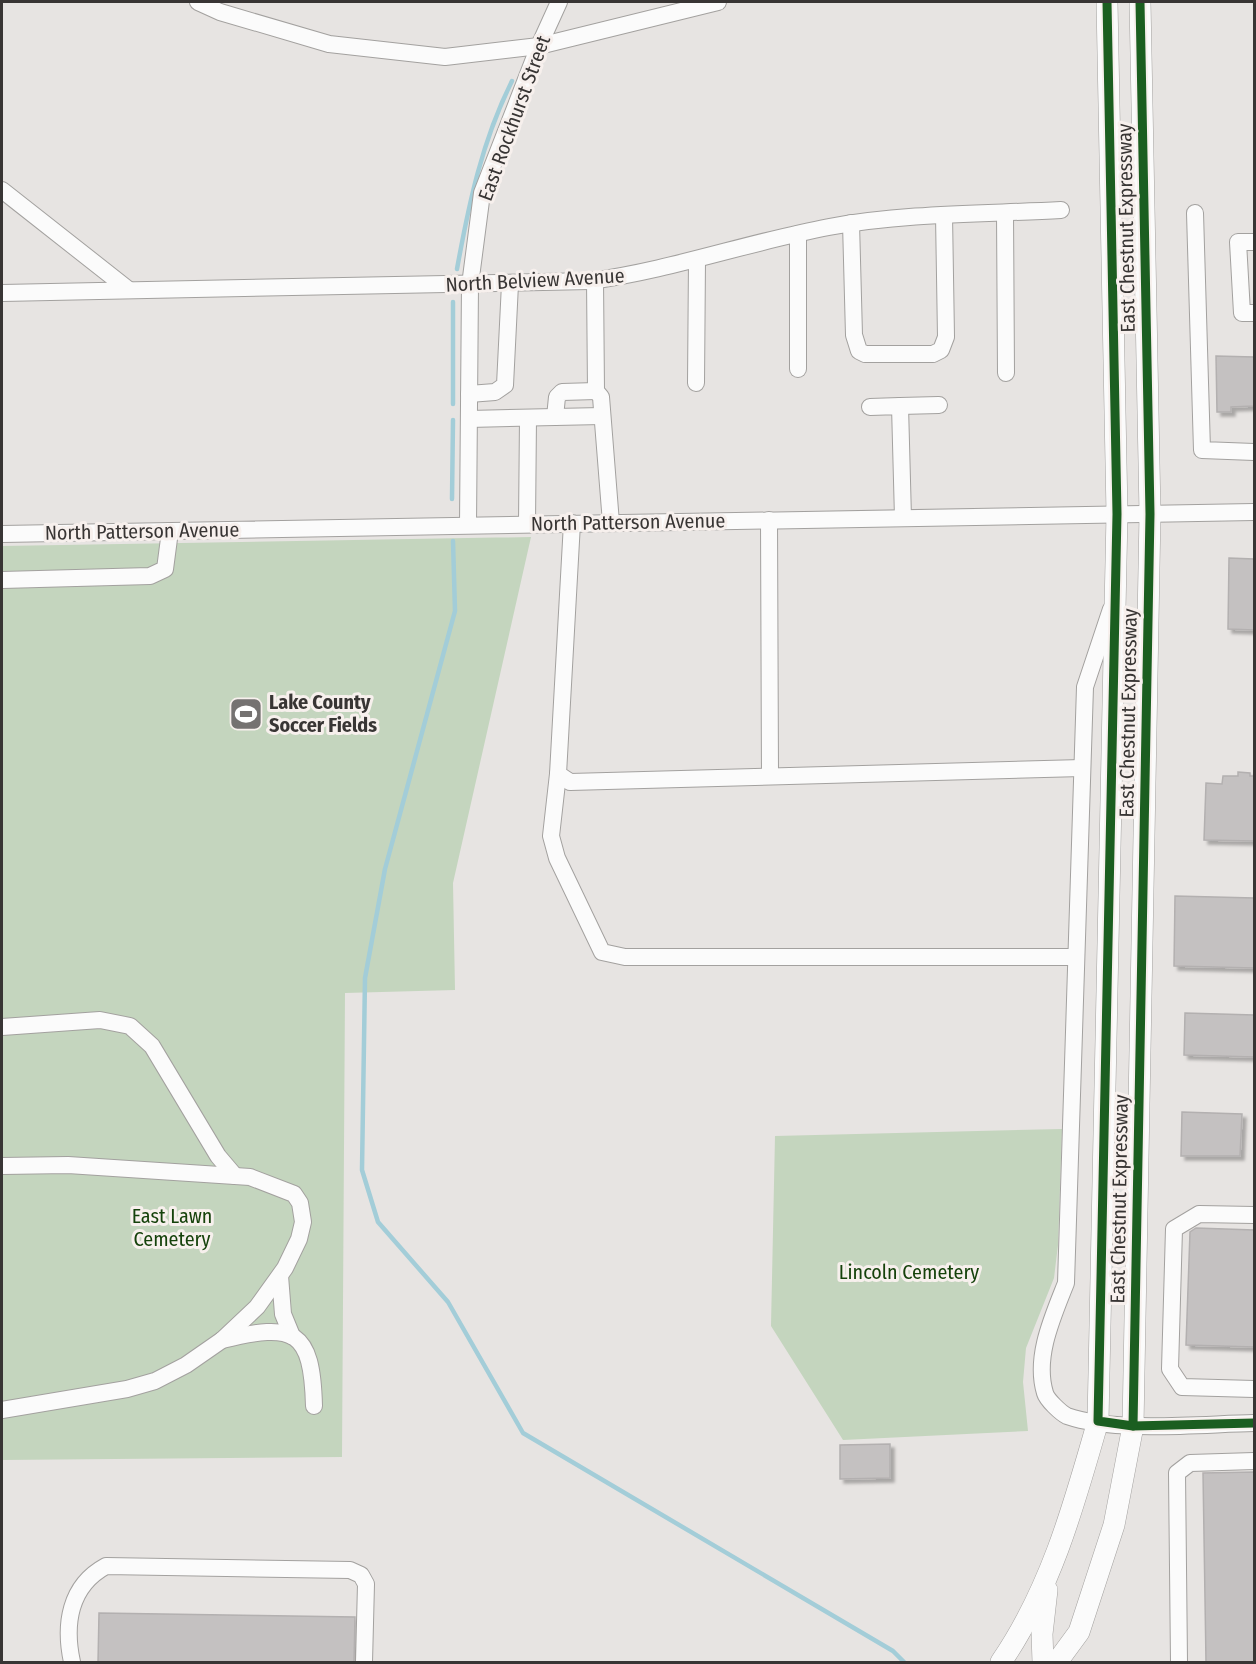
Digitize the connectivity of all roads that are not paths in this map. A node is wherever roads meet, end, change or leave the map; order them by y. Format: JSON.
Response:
{"nodes":[{"id":1,"x":198,"y":2,"type":"edge"},
{"id":2,"x":559,"y":2,"type":"edge"},
{"id":3,"x":718,"y":2,"type":"edge"},
{"id":4,"x":1107,"y":2,"type":"edge"},
{"id":5,"x":1140,"y":2,"type":"edge"},
{"id":6,"x":539,"y":45,"type":"junction"},
{"id":7,"x":2,"y":190,"type":"edge"},
{"id":8,"x":1061,"y":210,"type":"dead end"},
{"id":9,"x":1005,"y":213,"type":"junction"},
{"id":10,"x":1195,"y":213,"type":"dead end"},
{"id":11,"x":944,"y":215,"type":"junction"},
{"id":12,"x":851,"y":223,"type":"junction"},
{"id":13,"x":798,"y":234,"type":"junction"},
{"id":14,"x":1254,"y":242,"type":"edge"},
{"id":15,"x":697,"y":260,"type":"junction"},
{"id":16,"x":595,"y":280,"type":"junction"},
{"id":17,"x":510,"y":284,"type":"junction"},
{"id":18,"x":470,"y":285,"type":"junction"},
{"id":19,"x":129,"y":290,"type":"junction"},
{"id":20,"x":2,"y":293,"type":"edge"},
{"id":21,"x":1254,"y":313,"type":"edge"},
{"id":22,"x":798,"y":369,"type":"dead end"},
{"id":23,"x":1006,"y":373,"type":"dead end"},
{"id":24,"x":696,"y":382,"type":"dead end"},
{"id":25,"x":596,"y":391,"type":"junction"},
{"id":26,"x":469,"y":394,"type":"junction"},
{"id":27,"x":939,"y":405,"type":"dead end"},
{"id":28,"x":900,"y":406,"type":"junction"},
{"id":29,"x":870,"y":407,"type":"dead end"},
{"id":30,"x":602,"y":416,"type":"junction"},
{"id":31,"x":555,"y":417,"type":"junction"},
{"id":32,"x":528,"y":418,"type":"junction"},
{"id":33,"x":469,"y":419,"type":"junction"},
{"id":34,"x":1254,"y":452,"type":"edge"},
{"id":35,"x":1254,"y":512,"type":"edge"},
{"id":36,"x":1117,"y":514,"type":"junction"},
{"id":37,"x":1150,"y":514,"type":"junction"},
{"id":38,"x":903,"y":518,"type":"junction"},
{"id":39,"x":769,"y":520,"type":"junction"},
{"id":40,"x":611,"y":522,"type":"junction"},
{"id":41,"x":572,"y":523,"type":"junction"},
{"id":42,"x":527,"y":524,"type":"junction"},
{"id":43,"x":468,"y":525,"type":"junction"},
{"id":44,"x":170,"y":531,"type":"junction"},
{"id":45,"x":2,"y":534,"type":"edge"},
{"id":46,"x":2,"y":580,"type":"edge"},
{"id":47,"x":1115,"y":598,"type":"junction"},
{"id":48,"x":1082,"y":768,"type":"junction"},
{"id":49,"x":558,"y":774,"type":"junction"},
{"id":50,"x":770,"y":776,"type":"junction"},
{"id":51,"x":1076,"y":957,"type":"junction"},
{"id":52,"x":2,"y":1027,"type":"edge"},
{"id":53,"x":2,"y":1166,"type":"edge"},
{"id":54,"x":235,"y":1176,"type":"junction"},
{"id":55,"x":1254,"y":1215,"type":"edge"},
{"id":56,"x":280,"y":1276,"type":"junction"},
{"id":57,"x":292,"y":1336,"type":"junction"},
{"id":58,"x":222,"y":1340,"type":"junction"},
{"id":59,"x":1254,"y":1389,"type":"edge"},
{"id":60,"x":314,"y":1407,"type":"dead end"},
{"id":61,"x":3,"y":1408,"type":"edge"},
{"id":62,"x":1098,"y":1421,"type":"junction"},
{"id":63,"x":1254,"y":1423,"type":"edge"},
{"id":64,"x":1133,"y":1426,"type":"junction"},
{"id":65,"x":1254,"y":1461,"type":"edge"},
{"id":66,"x":1049,"y":1577,"type":"junction"},
{"id":67,"x":1079,"y":1632,"type":"junction"},
{"id":68,"x":72,"y":1662,"type":"edge"},
{"id":69,"x":364,"y":1662,"type":"edge"},
{"id":70,"x":1001,"y":1662,"type":"edge"},
{"id":71,"x":1043,"y":1662,"type":"edge"},
{"id":72,"x":1057,"y":1662,"type":"edge"},
{"id":73,"x":1074,"y":1662,"type":"edge"},
{"id":74,"x":1179,"y":1662,"type":"edge"}],
"edges":[{"from":1,"to":6,"type":"street"},
{"from":2,"to":6,"type":"street","name":"East Rockhurst Street"},
{"from":3,"to":6,"type":"street"},
{"from":4,"to":36,"type":"main road","name":"East Chestnut Expressway"},
{"from":5,"to":37,"type":"main road","name":"East Chestnut Expressway"},
{"from":6,"to":18,"type":"street","name":"East Rockhurst Street"},
{"from":7,"to":19,"type":"street"},
{"from":8,"to":9,"type":"street","name":"North Belview Avenue"},
{"from":9,"to":11,"type":"street","name":"North Belview Avenue"},
{"from":9,"to":23,"type":"street"},
{"from":10,"to":34,"type":"street"},
{"from":11,"to":12,"type":"street","name":"North Belview Avenue"},
{"from":11,"to":12,"type":"street"},
{"from":12,"to":13,"type":"street","name":"North Belview Avenue"},
{"from":13,"to":15,"type":"street","name":"North Belview Avenue"},
{"from":13,"to":22,"type":"street"},
{"from":14,"to":21,"type":"street"},
{"from":15,"to":16,"type":"street","name":"North Belview Avenue"},
{"from":15,"to":24,"type":"street"},
{"from":16,"to":17,"type":"street","name":"North Belview Avenue"},
{"from":16,"to":25,"type":"street"},
{"from":17,"to":18,"type":"street","name":"North Belview Avenue"},
{"from":17,"to":26,"type":"street"},
{"from":18,"to":19,"type":"street","name":"North Belview Avenue"},
{"from":18,"to":26,"type":"street","name":"East Rockhurst Street"},
{"from":19,"to":20,"type":"street","name":"North Belview Avenue"},
{"from":25,"to":30,"type":"street"},
{"from":25,"to":31,"type":"street"},
{"from":26,"to":33,"type":"street","name":"East Rockhurst Street"},
{"from":27,"to":28,"type":"street"},
{"from":28,"to":29,"type":"street"},
{"from":28,"to":38,"type":"street"},
{"from":30,"to":31,"type":"street"},
{"from":30,"to":40,"type":"street"},
{"from":31,"to":32,"type":"street"},
{"from":32,"to":33,"type":"street"},
{"from":32,"to":42,"type":"street"},
{"from":33,"to":43,"type":"street","name":"East Rockhurst Street"},
{"from":35,"to":37,"type":"street","name":"North Patterson Avenue"},
{"from":36,"to":37,"type":"street","name":"North Patterson Avenue"},
{"from":36,"to":38,"type":"street","name":"North Patterson Avenue"},
{"from":36,"to":47,"type":"main road","name":"East Chestnut Expressway"},
{"from":37,"to":64,"type":"main road","name":"East Chestnut Expressway"},
{"from":38,"to":39,"type":"street","name":"North Patterson Avenue"},
{"from":39,"to":40,"type":"street","name":"North Patterson Avenue"},
{"from":39,"to":50,"type":"street"},
{"from":40,"to":41,"type":"street","name":"North Patterson Avenue"},
{"from":41,"to":42,"type":"street","name":"North Patterson Avenue"},
{"from":41,"to":49,"type":"street"},
{"from":42,"to":43,"type":"street","name":"North Patterson Avenue"},
{"from":43,"to":44,"type":"street","name":"North Patterson Avenue"},
{"from":44,"to":45,"type":"street","name":"North Patterson Avenue"},
{"from":44,"to":46,"type":"street"},
{"from":47,"to":48,"type":"street"},
{"from":47,"to":62,"type":"main road","name":"East Chestnut Expressway"},
{"from":48,"to":50,"type":"street"},
{"from":48,"to":51,"type":"street"},
{"from":49,"to":50,"type":"street"},
{"from":49,"to":51,"type":"street"},
{"from":51,"to":62,"type":"street"},
{"from":52,"to":54,"type":"street"},
{"from":53,"to":54,"type":"street"},
{"from":54,"to":56,"type":"street"},
{"from":55,"to":59,"type":"street"},
{"from":56,"to":57,"type":"street"},
{"from":56,"to":58,"type":"street"},
{"from":57,"to":58,"type":"street"},
{"from":57,"to":60,"type":"street"},
{"from":58,"to":61,"type":"street"},
{"from":62,"to":64,"type":"street"},
{"from":62,"to":66,"type":"main road","name":"East Chestnut Expressway"},
{"from":63,"to":64,"type":"street"},
{"from":64,"to":67,"type":"main road","name":"East Chestnut Expressway"},
{"from":65,"to":74,"type":"street"},
{"from":66,"to":70,"type":"main road","name":"East Chestnut Expressway"},
{"from":66,"to":71,"type":"main road"},
{"from":67,"to":72,"type":"main road","name":"East Chestnut Expressway"},
{"from":67,"to":73,"type":"main road"},
{"from":68,"to":69,"type":"street"}]}
